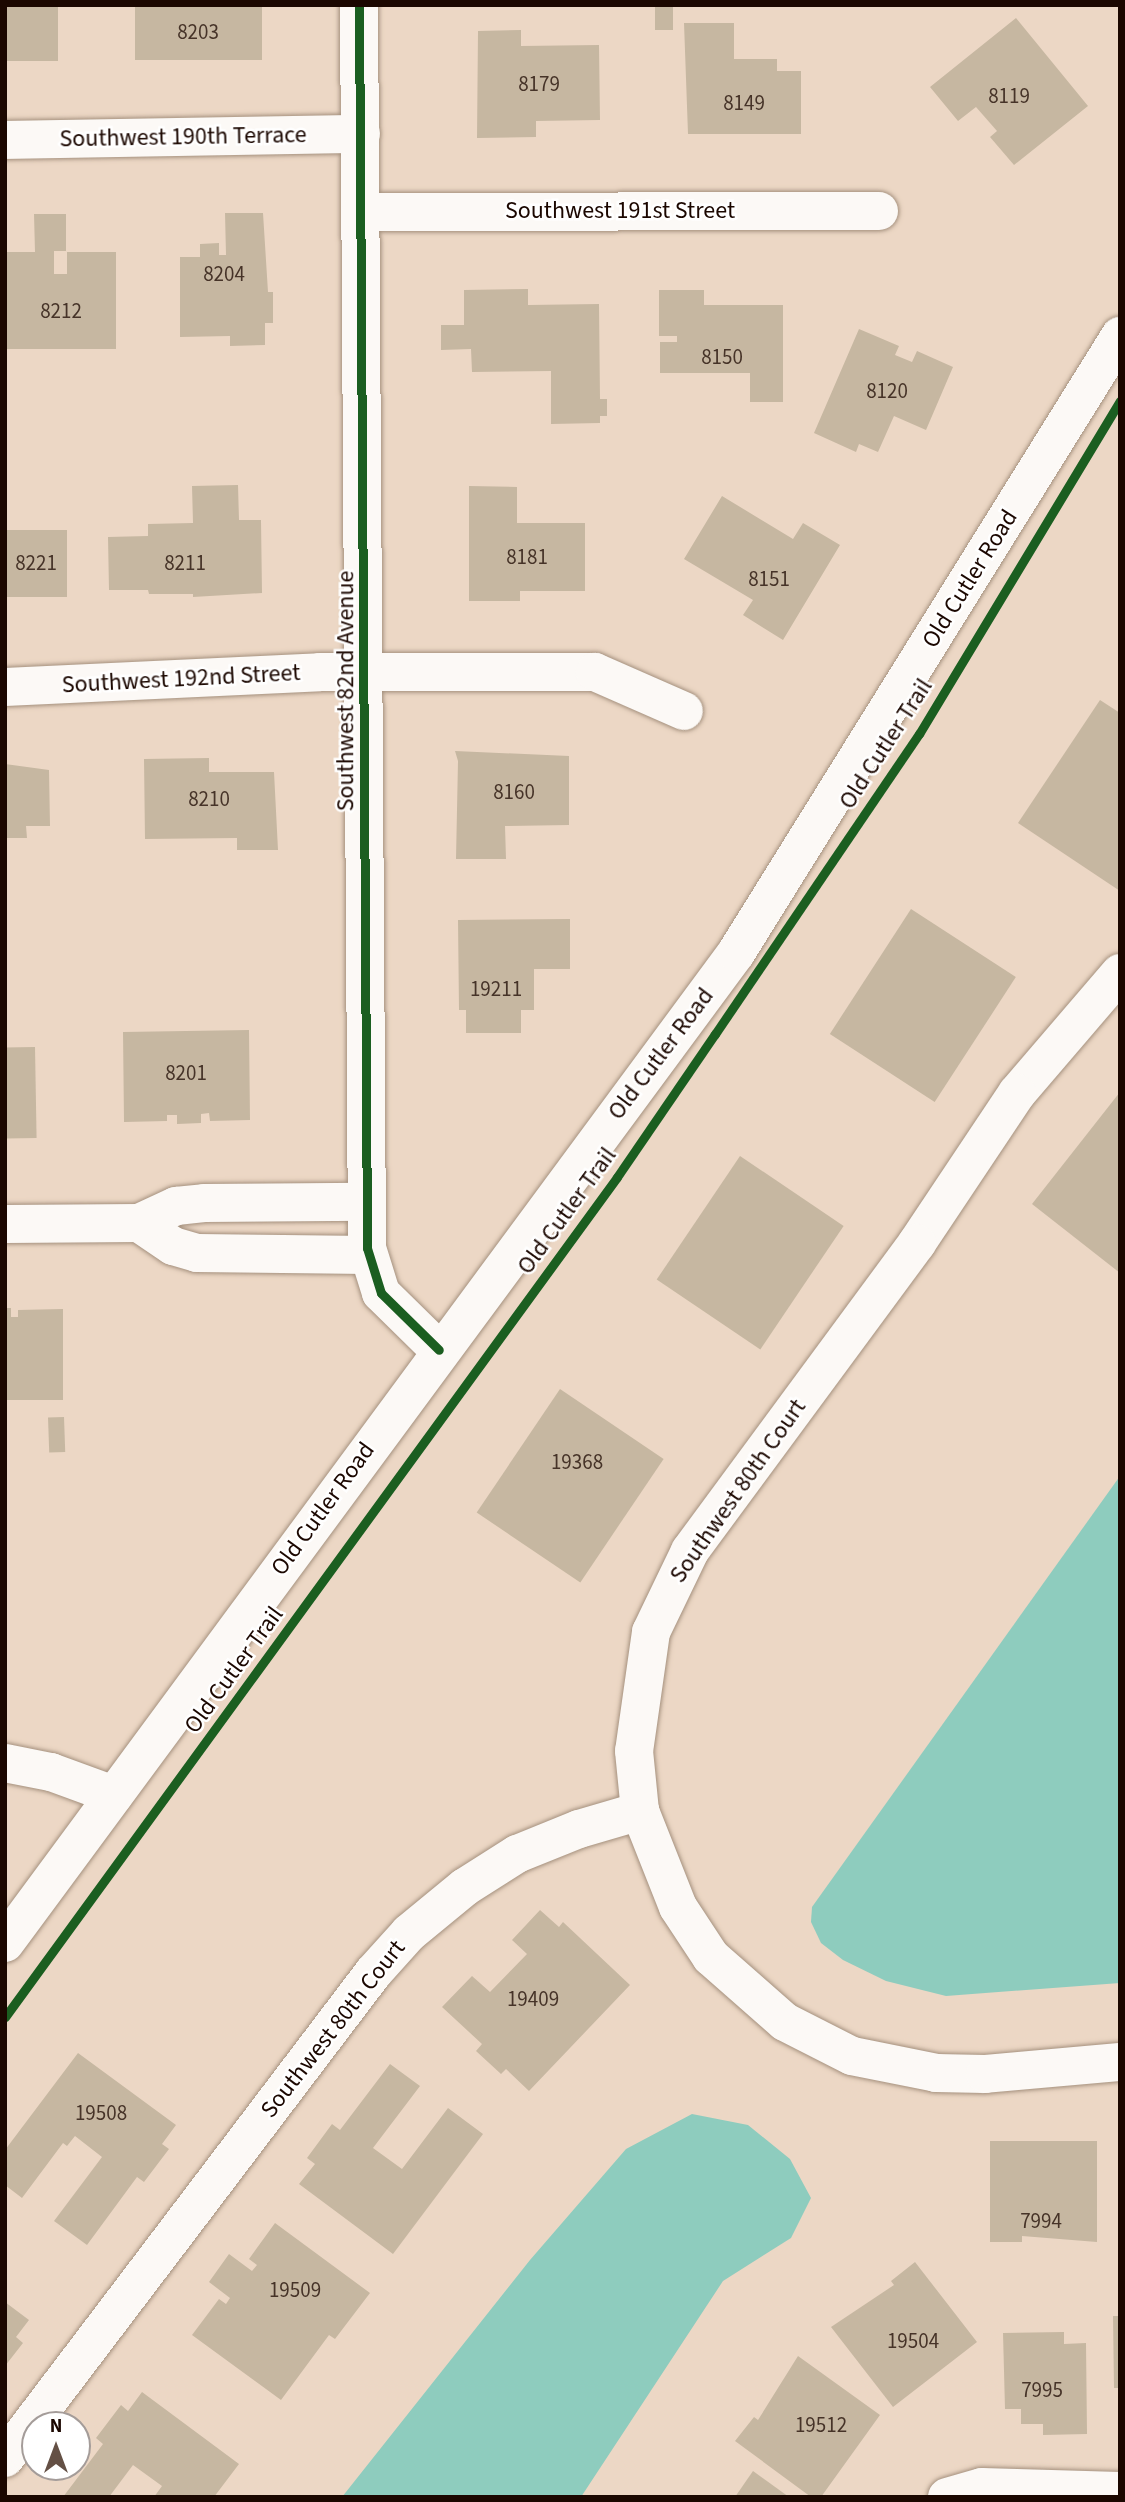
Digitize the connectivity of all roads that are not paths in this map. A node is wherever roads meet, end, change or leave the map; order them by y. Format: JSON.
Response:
{"nodes":[{"id":1,"x":359,"y":5,"type":"edge"},
{"id":2,"x":361,"y":134,"type":"junction"},
{"id":3,"x":5,"y":139,"type":"edge"},
{"id":4,"x":879,"y":211,"type":"dead end"},
{"id":5,"x":361,"y":212,"type":"junction"},
{"id":6,"x":1120,"y":336,"type":"edge"},
{"id":7,"x":365,"y":673,"type":"junction"},
{"id":8,"x":5,"y":687,"type":"edge"},
{"id":9,"x":684,"y":711,"type":"dead end"},
{"id":10,"x":1120,"y":973,"type":"edge"},
{"id":11,"x":234,"y":1202,"type":"junction"},
{"id":12,"x":367,"y":1202,"type":"junction"},
{"id":13,"x":139,"y":1223,"type":"junction"},
{"id":14,"x":5,"y":1224,"type":"edge"},
{"id":15,"x":368,"y":1255,"type":"junction"},
{"id":16,"x":235,"y":1256,"type":"junction"},
{"id":17,"x":439,"y":1350,"type":"junction"},
{"id":18,"x":5,"y":1763,"type":"edge"},
{"id":19,"x":114,"y":1795,"type":"junction"},
{"id":20,"x":640,"y":1811,"type":"junction"},
{"id":21,"x":5,"y":1942,"type":"edge"},
{"id":22,"x":1120,"y":2062,"type":"edge"},
{"id":23,"x":5,"y":2458,"type":"edge"},
{"id":24,"x":1120,"y":2491,"type":"edge"},
{"id":25,"x":947,"y":2497,"type":"edge"}],
"edges":[{"from":1,"to":2,"type":"street","name":"Southwest 82nd Avenue"},
{"from":2,"to":3,"type":"street","name":"Southwest 190th Terrace"},
{"from":2,"to":5,"type":"street","name":"Southwest 82nd Avenue"},
{"from":4,"to":5,"type":"street","name":"Southwest 191st Street"},
{"from":5,"to":7,"type":"street","name":"Southwest 82nd Avenue"},
{"from":6,"to":17,"type":"street","name":"Old Cutler Road"},
{"from":7,"to":8,"type":"street","name":"Southwest 192nd Street"},
{"from":7,"to":9,"type":"street","name":"Southwest 192nd Street"},
{"from":7,"to":12,"type":"street","name":"Southwest 82nd Avenue"},
{"from":10,"to":20,"type":"street","name":"Southwest 80th Court"},
{"from":11,"to":12,"type":"street"},
{"from":11,"to":13,"type":"street"},
{"from":11,"to":16,"type":"street"},
{"from":12,"to":15,"type":"street","name":"Southwest 82nd Avenue"},
{"from":13,"to":14,"type":"street"},
{"from":13,"to":16,"type":"street"},
{"from":15,"to":16,"type":"street"},
{"from":15,"to":17,"type":"street","name":"Southwest 82nd Avenue"},
{"from":17,"to":19,"type":"street","name":"Old Cutler Road"},
{"from":18,"to":19,"type":"street"},
{"from":19,"to":21,"type":"street","name":"Old Cutler Road"},
{"from":20,"to":22,"type":"street"},
{"from":20,"to":23,"type":"street","name":"Southwest 80th Court"},
{"from":24,"to":25,"type":"street"}]}
